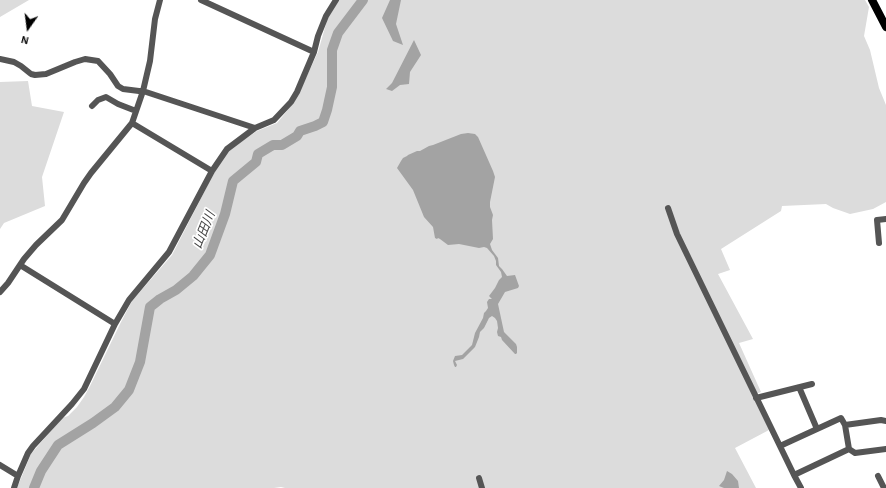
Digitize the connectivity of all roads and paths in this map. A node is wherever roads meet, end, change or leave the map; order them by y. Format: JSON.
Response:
{"nodes":[{"id":1,"x":160,"y":0,"type":"edge"},
{"id":2,"x":201,"y":0,"type":"edge"},
{"id":3,"x":336,"y":0,"type":"edge"},
{"id":4,"x":872,"y":0,"type":"edge"},
{"id":5,"x":886,"y":27,"type":"edge"},
{"id":6,"x":314,"y":52,"type":"junction"},
{"id":7,"x":0,"y":59,"type":"edge"},
{"id":8,"x":143,"y":90,"type":"junction"},
{"id":9,"x":92,"y":106,"type":"dead end"},
{"id":10,"x":136,"y":111,"type":"junction"},
{"id":11,"x":132,"y":123,"type":"junction"},
{"id":12,"x":255,"y":128,"type":"junction"},
{"id":13,"x":212,"y":171,"type":"junction"},
{"id":14,"x":668,"y":208,"type":"dead end"},
{"id":15,"x":886,"y":219,"type":"edge"},
{"id":16,"x":879,"y":243,"type":"dead end"},
{"id":17,"x":20,"y":265,"type":"junction"},
{"id":18,"x":0,"y":292,"type":"edge"},
{"id":19,"x":115,"y":324,"type":"junction"},
{"id":20,"x":812,"y":384,"type":"dead end"},
{"id":21,"x":798,"y":387,"type":"junction"},
{"id":22,"x":756,"y":398,"type":"junction"},
{"id":23,"x":886,"y":421,"type":"edge"},
{"id":24,"x":846,"y":425,"type":"junction"},
{"id":25,"x":818,"y":429,"type":"junction"},
{"id":26,"x":780,"y":446,"type":"junction"},
{"id":27,"x":849,"y":449,"type":"junction"},
{"id":28,"x":886,"y":449,"type":"edge"},
{"id":29,"x":0,"y":465,"type":"edge"},
{"id":30,"x":794,"y":475,"type":"junction"},
{"id":31,"x":18,"y":476,"type":"junction"},
{"id":32,"x":878,"y":476,"type":"dead end"},
{"id":33,"x":479,"y":478,"type":"dead end"},
{"id":34,"x":14,"y":488,"type":"edge"},
{"id":35,"x":482,"y":488,"type":"edge"},
{"id":36,"x":801,"y":488,"type":"edge"},
{"id":37,"x":884,"y":488,"type":"edge"}],
"edges":[{"from":1,"to":8,"type":"street"},
{"from":2,"to":6,"type":"street"},
{"from":3,"to":6,"type":"street"},
{"from":4,"to":5,"type":"main road"},
{"from":6,"to":12,"type":"street"},
{"from":7,"to":8,"type":"street"},
{"from":8,"to":10,"type":"street"},
{"from":8,"to":12,"type":"street"},
{"from":9,"to":10,"type":"street"},
{"from":10,"to":11,"type":"street"},
{"from":11,"to":13,"type":"street"},
{"from":11,"to":17,"type":"street"},
{"from":12,"to":13,"type":"street"},
{"from":13,"to":19,"type":"street"},
{"from":14,"to":22,"type":"street"},
{"from":15,"to":16,"type":"street"},
{"from":17,"to":18,"type":"street"},
{"from":17,"to":19,"type":"street"},
{"from":19,"to":31,"type":"street"},
{"from":20,"to":21,"type":"street"},
{"from":21,"to":22,"type":"street"},
{"from":21,"to":25,"type":"street"},
{"from":22,"to":26,"type":"street"},
{"from":23,"to":24,"type":"street"},
{"from":24,"to":25,"type":"street"},
{"from":24,"to":27,"type":"street"},
{"from":25,"to":26,"type":"street"},
{"from":26,"to":30,"type":"street"},
{"from":27,"to":28,"type":"street"},
{"from":27,"to":30,"type":"street"},
{"from":29,"to":31,"type":"street"},
{"from":30,"to":36,"type":"street"},
{"from":31,"to":34,"type":"street"},
{"from":32,"to":37,"type":"street"},
{"from":33,"to":35,"type":"street"}]}
